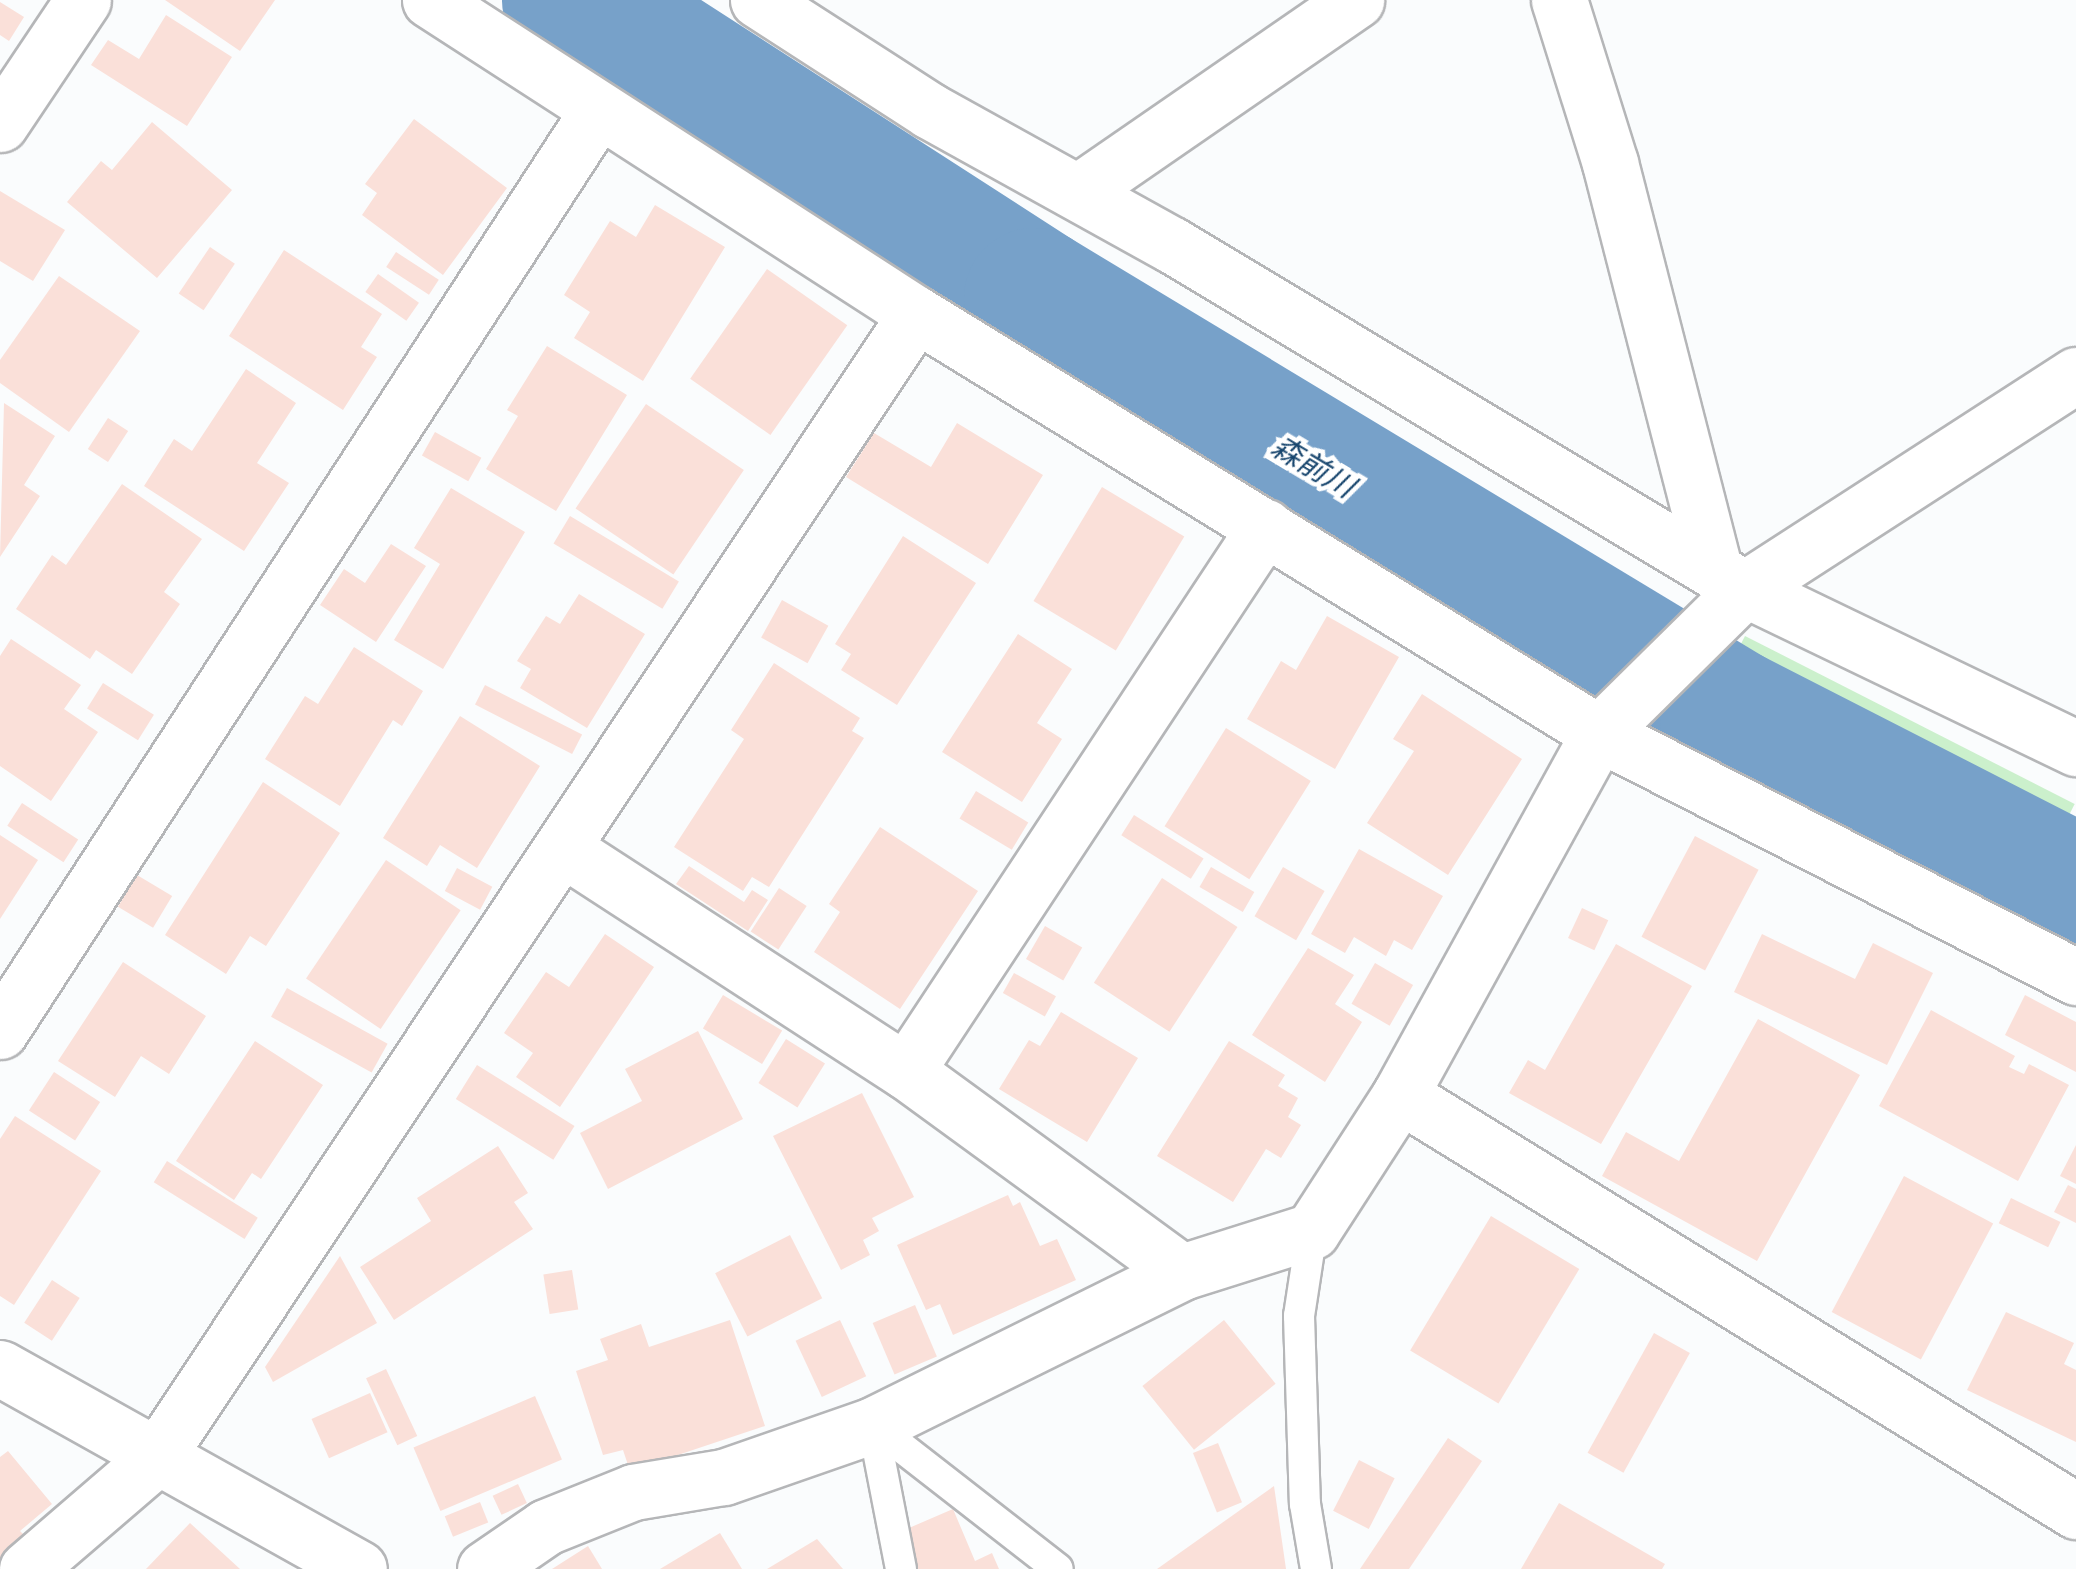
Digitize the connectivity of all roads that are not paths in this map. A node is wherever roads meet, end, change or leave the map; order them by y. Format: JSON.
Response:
{"nodes":[{"id":1,"x":84,"y":0,"type":"edge"},
{"id":2,"x":430,"y":0,"type":"edge"},
{"id":3,"x":758,"y":0,"type":"edge"},
{"id":4,"x":1356,"y":0,"type":"edge"},
{"id":5,"x":1560,"y":0,"type":"edge"},
{"id":6,"x":828,"y":19,"type":"edge"},
{"id":7,"x":597,"y":112,"type":"junction"},
{"id":8,"x":0,"y":124,"type":"edge"},
{"id":9,"x":1078,"y":192,"type":"junction"},
{"id":10,"x":916,"y":314,"type":"junction"},
{"id":11,"x":2076,"y":375,"type":"edge"},
{"id":12,"x":1265,"y":527,"type":"junction"},
{"id":13,"x":1730,"y":578,"type":"junction"},
{"id":14,"x":1599,"y":733,"type":"junction"},
{"id":15,"x":2076,"y":748,"type":"edge"},
{"id":16,"x":562,"y":848,"type":"junction"},
{"id":17,"x":2076,"y":977,"type":"edge"},
{"id":18,"x":0,"y":1031,"type":"edge"},
{"id":19,"x":906,"y":1071,"type":"junction"},
{"id":20,"x":1400,"y":1095,"type":"junction"},
{"id":21,"x":1312,"y":1231,"type":"junction"},
{"id":22,"x":1182,"y":1272,"type":"junction"},
{"id":23,"x":0,"y":1368,"type":"edge"},
{"id":24,"x":873,"y":1425,"type":"junction"},
{"id":25,"x":156,"y":1458,"type":"junction"},
{"id":26,"x":2076,"y":1510,"type":"edge"},
{"id":27,"x":294,"y":1554,"type":"edge"},
{"id":28,"x":27,"y":1569,"type":"edge"},
{"id":29,"x":359,"y":1569,"type":"edge"},
{"id":30,"x":485,"y":1569,"type":"edge"},
{"id":31,"x":901,"y":1569,"type":"edge"},
{"id":32,"x":1058,"y":1569,"type":"edge"},
{"id":33,"x":1316,"y":1569,"type":"edge"}],
"edges":[{"from":1,"to":8,"type":"street"},
{"from":2,"to":7,"type":"street"},
{"from":3,"to":6,"type":"street"},
{"from":4,"to":9,"type":"street"},
{"from":5,"to":13,"type":"street"},
{"from":6,"to":9,"type":"street"},
{"from":7,"to":10,"type":"street"},
{"from":7,"to":18,"type":"street"},
{"from":9,"to":13,"type":"street"},
{"from":10,"to":12,"type":"street"},
{"from":10,"to":16,"type":"street"},
{"from":11,"to":13,"type":"street"},
{"from":12,"to":14,"type":"street"},
{"from":12,"to":19,"type":"street"},
{"from":13,"to":14,"type":"street"},
{"from":13,"to":15,"type":"street"},
{"from":14,"to":17,"type":"street"},
{"from":14,"to":20,"type":"street"},
{"from":16,"to":19,"type":"street"},
{"from":16,"to":25,"type":"street"},
{"from":19,"to":22,"type":"street"},
{"from":20,"to":21,"type":"street"},
{"from":20,"to":26,"type":"street"},
{"from":21,"to":22,"type":"street"},
{"from":21,"to":33,"type":"lane"},
{"from":22,"to":24,"type":"street"},
{"from":23,"to":25,"type":"street"},
{"from":24,"to":30,"type":"street"},
{"from":24,"to":31,"type":"lane"},
{"from":24,"to":32,"type":"lane"},
{"from":25,"to":27,"type":"street"},
{"from":25,"to":28,"type":"street"},
{"from":27,"to":29,"type":"street"}]}
